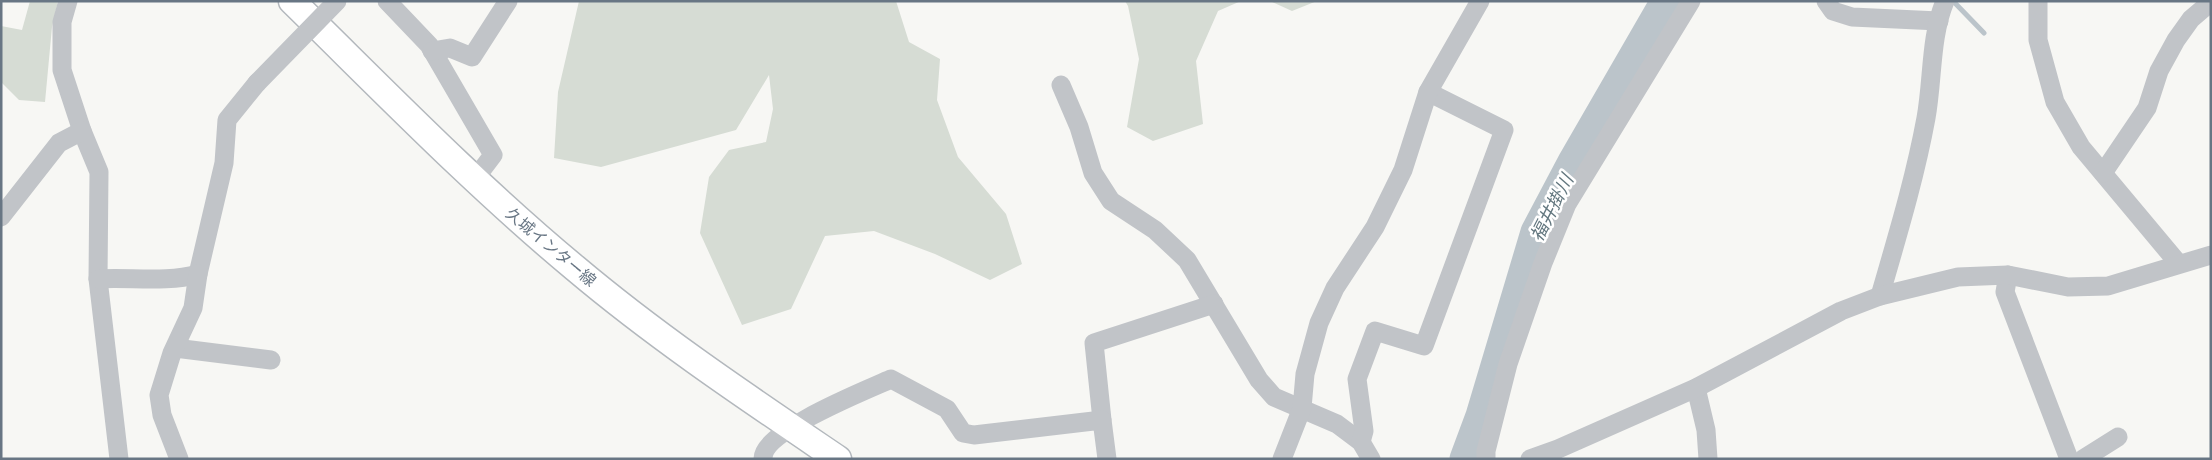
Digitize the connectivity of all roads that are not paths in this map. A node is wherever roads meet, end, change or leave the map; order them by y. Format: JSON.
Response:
{"nodes":[{"id":1,"x":68,"y":1,"type":"edge"},
{"id":2,"x":292,"y":1,"type":"edge"},
{"id":3,"x":337,"y":1,"type":"edge"},
{"id":4,"x":387,"y":1,"type":"edge"},
{"id":5,"x":508,"y":1,"type":"edge"},
{"id":6,"x":1480,"y":1,"type":"edge"},
{"id":7,"x":1691,"y":1,"type":"edge"},
{"id":8,"x":1826,"y":1,"type":"edge"},
{"id":9,"x":1945,"y":1,"type":"edge"},
{"id":10,"x":2038,"y":1,"type":"edge"},
{"id":11,"x":2211,"y":2,"type":"edge"},
{"id":12,"x":1939,"y":21,"type":"junction"},
{"id":13,"x":432,"y":51,"type":"junction"},
{"id":14,"x":1061,"y":85,"type":"dead end"},
{"id":15,"x":1428,"y":92,"type":"junction"},
{"id":16,"x":82,"y":131,"type":"junction"},
{"id":17,"x":2102,"y":173,"type":"junction"},
{"id":18,"x":474,"y":180,"type":"junction"},
{"id":19,"x":1,"y":217,"type":"edge"},
{"id":20,"x":2211,"y":255,"type":"edge"},
{"id":21,"x":2178,"y":263,"type":"junction"},
{"id":22,"x":198,"y":274,"type":"junction"},
{"id":23,"x":2008,"y":275,"type":"junction"},
{"id":24,"x":98,"y":279,"type":"junction"},
{"id":25,"x":1880,"y":296,"type":"junction"},
{"id":26,"x":1214,"y":304,"type":"junction"},
{"id":27,"x":175,"y":348,"type":"junction"},
{"id":28,"x":272,"y":360,"type":"dead end"},
{"id":29,"x":1696,"y":388,"type":"junction"},
{"id":30,"x":1302,"y":408,"type":"junction"},
{"id":31,"x":1102,"y":420,"type":"junction"},
{"id":32,"x":792,"y":428,"type":"junction"},
{"id":33,"x":2118,"y":437,"type":"dead end"},
{"id":34,"x":1361,"y":442,"type":"junction"},
{"id":35,"x":119,"y":459,"type":"edge"},
{"id":36,"x":179,"y":459,"type":"edge"},
{"id":37,"x":763,"y":459,"type":"edge"},
{"id":38,"x":838,"y":459,"type":"edge"},
{"id":39,"x":1107,"y":459,"type":"edge"},
{"id":40,"x":1282,"y":459,"type":"edge"},
{"id":41,"x":1371,"y":459,"type":"edge"},
{"id":42,"x":1486,"y":459,"type":"edge"},
{"id":43,"x":1530,"y":459,"type":"edge"},
{"id":44,"x":1708,"y":459,"type":"edge"},
{"id":45,"x":2069,"y":459,"type":"edge"},
{"id":46,"x":2082,"y":459,"type":"edge"}],
"edges":[{"from":1,"to":16,"type":"street"},
{"from":2,"to":18,"type":"main road","name":"久城インター線"},
{"from":3,"to":22,"type":"street","bridge":true},
{"from":4,"to":13,"type":"street"},
{"from":5,"to":13,"type":"street"},
{"from":6,"to":15,"type":"street"},
{"from":7,"to":42,"type":"street"},
{"from":8,"to":12,"type":"street"},
{"from":9,"to":12,"type":"street"},
{"from":10,"to":17,"type":"street"},
{"from":11,"to":17,"type":"street"},
{"from":12,"to":25,"type":"street"},
{"from":13,"to":18,"type":"street"},
{"from":14,"to":26,"type":"street"},
{"from":15,"to":30,"type":"street"},
{"from":15,"to":34,"type":"street"},
{"from":16,"to":19,"type":"street"},
{"from":16,"to":24,"type":"street"},
{"from":17,"to":21,"type":"street"},
{"from":18,"to":32,"type":"main road","name":"久城インター線"},
{"from":20,"to":21,"type":"street"},
{"from":21,"to":23,"type":"street"},
{"from":22,"to":24,"type":"street"},
{"from":22,"to":27,"type":"street"},
{"from":23,"to":25,"type":"street"},
{"from":23,"to":45,"type":"street"},
{"from":24,"to":35,"type":"street"},
{"from":25,"to":29,"type":"street"},
{"from":26,"to":30,"type":"street"},
{"from":26,"to":31,"type":"street"},
{"from":27,"to":28,"type":"street"},
{"from":27,"to":36,"type":"street"},
{"from":29,"to":43,"type":"street"},
{"from":29,"to":44,"type":"street"},
{"from":30,"to":34,"type":"street"},
{"from":30,"to":40,"type":"street"},
{"from":31,"to":32,"type":"street"},
{"from":31,"to":39,"type":"street"},
{"from":32,"to":37,"type":"street"},
{"from":32,"to":38,"type":"main road","name":"久城インター線"},
{"from":33,"to":46,"type":"street"},
{"from":34,"to":41,"type":"street"}]}
